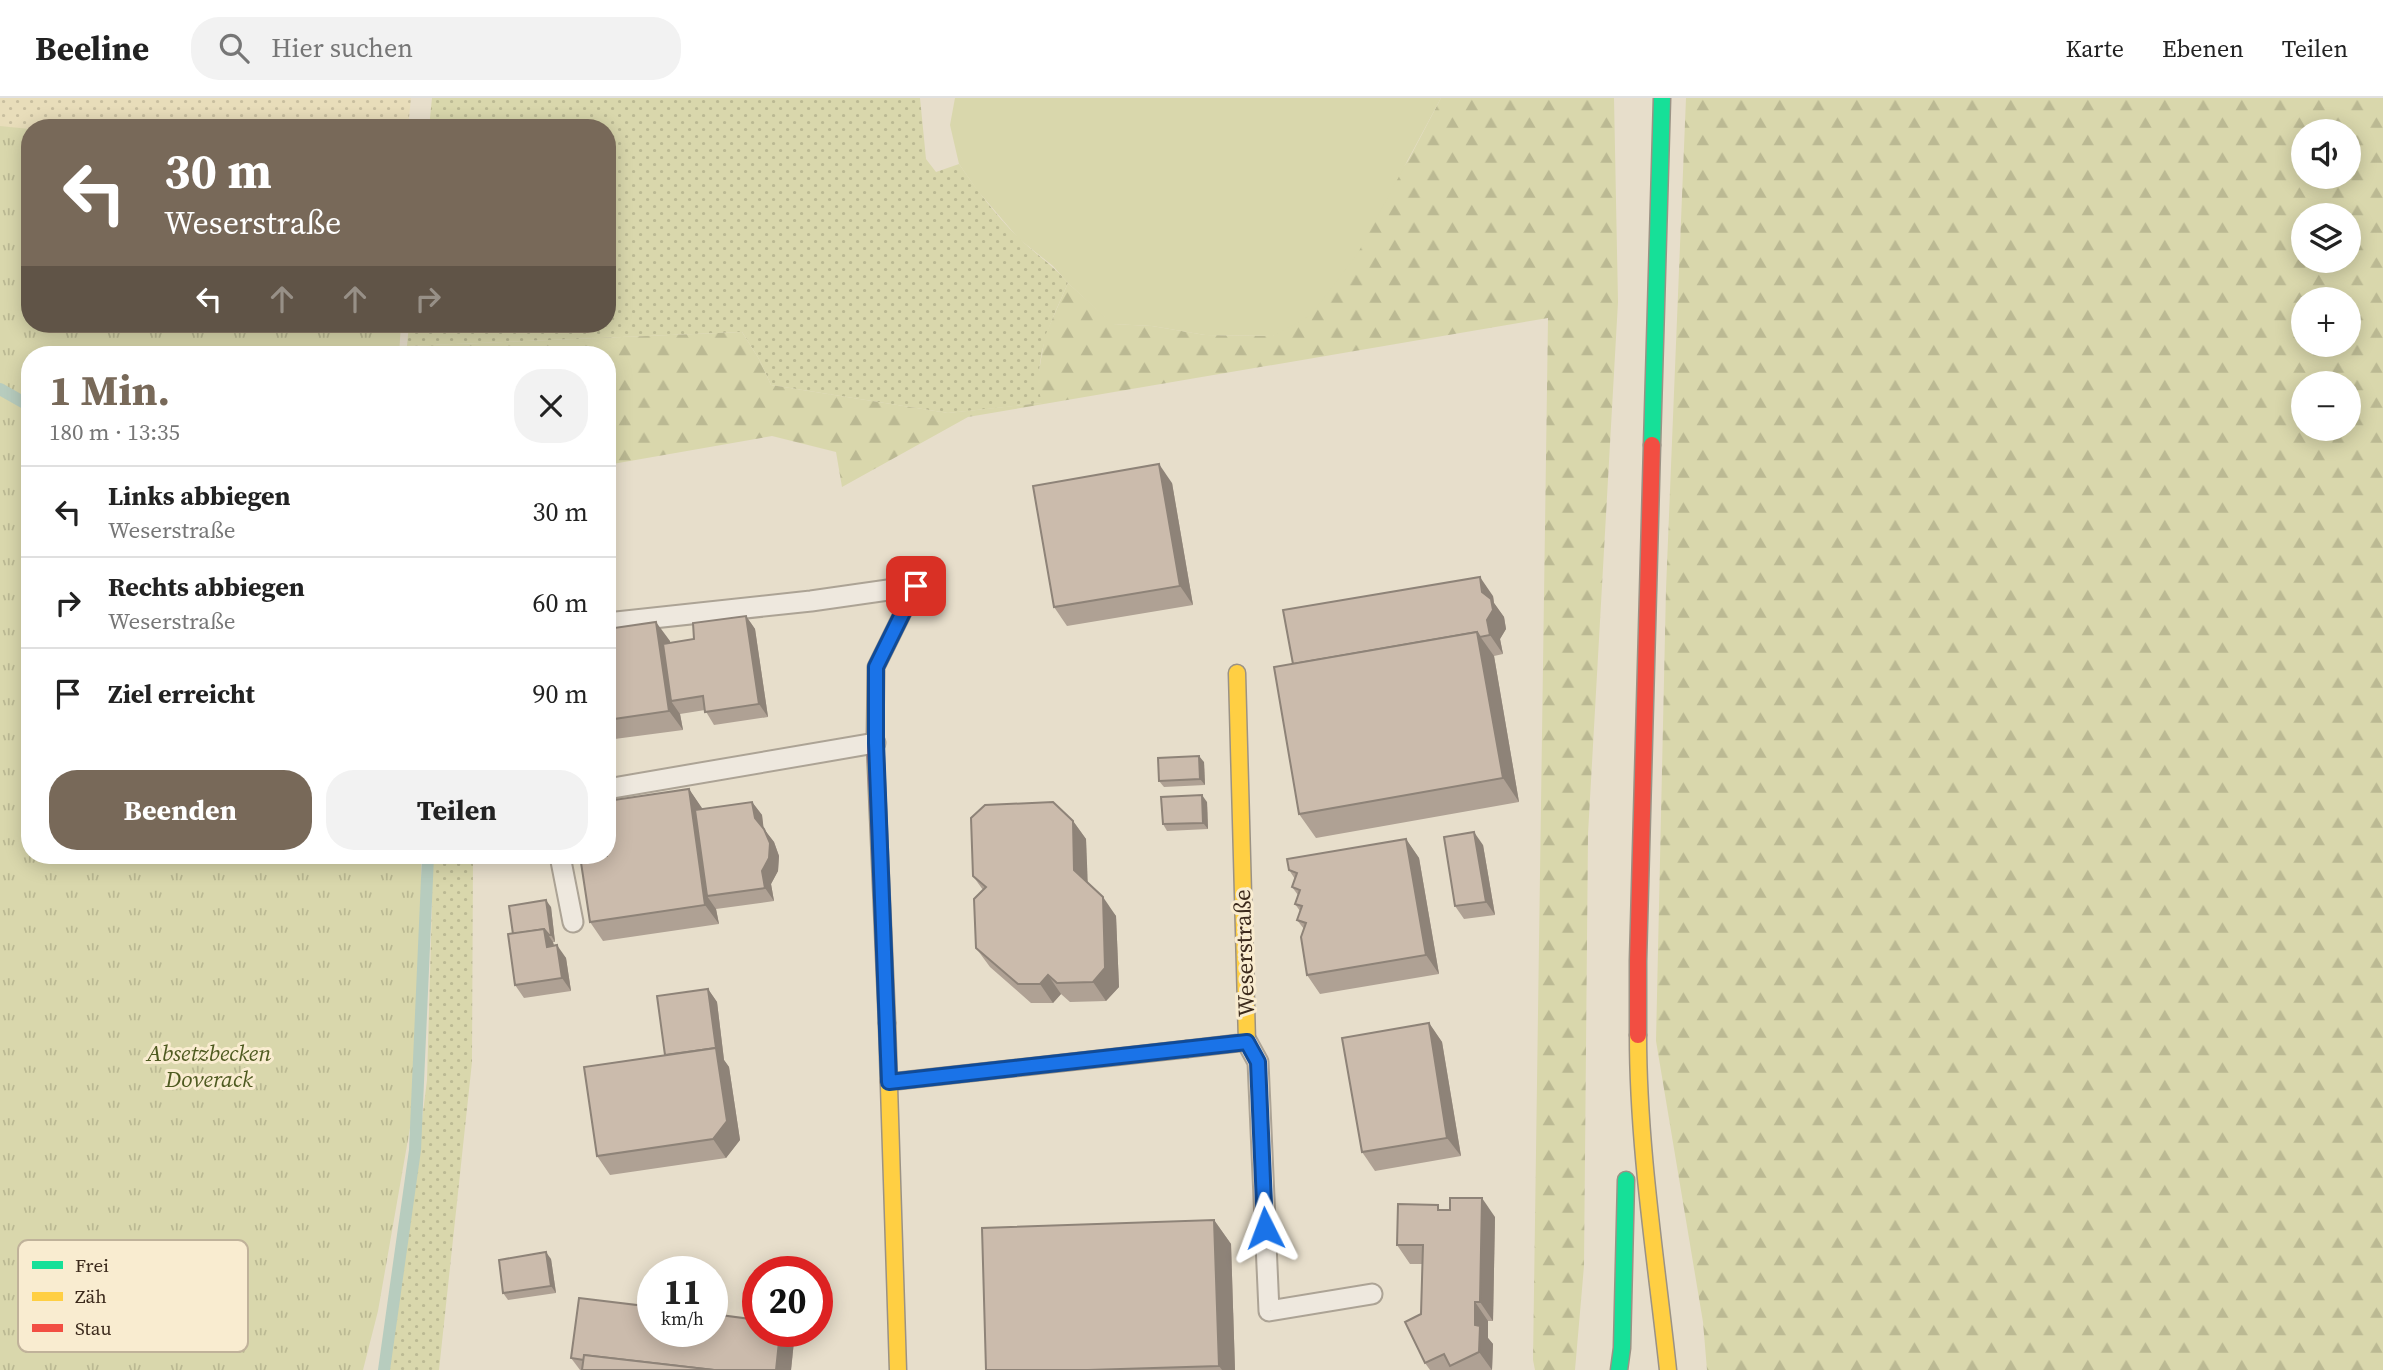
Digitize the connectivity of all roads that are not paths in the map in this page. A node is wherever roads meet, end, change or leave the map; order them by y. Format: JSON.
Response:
{"nodes":[{"id":1,"x":1662,"y":98,"type":"edge"},
{"id":2,"x":916,"y":586,"type":"joint"},
{"id":3,"x":616,"y":622,"type":"edge"},
{"id":4,"x":1237,"y":673,"type":"dead end"},
{"id":5,"x":876,"y":743,"type":"junction"},
{"id":6,"x":616,"y":787,"type":"edge"},
{"id":7,"x":562,"y":864,"type":"edge"},
{"id":8,"x":573,"y":922,"type":"dead end"},
{"id":9,"x":1247,"y":1042,"type":"junction"},
{"id":10,"x":1638,"y":1074,"type":"junction"},
{"id":11,"x":889,"y":1082,"type":"junction"},
{"id":12,"x":1626,"y":1132,"type":"dead end"},
{"id":13,"x":1626,"y":1158,"type":"dead end"},
{"id":14,"x":1372,"y":1294,"type":"dead end"},
{"id":15,"x":898,"y":1370,"type":"edge"},
{"id":16,"x":1619,"y":1370,"type":"edge"},
{"id":17,"x":1668,"y":1370,"type":"edge"}],
"edges":[{"from":1,"to":10,"type":"street"},
{"from":2,"to":3,"type":"lane"},
{"from":2,"to":5,"type":"street"},
{"from":4,"to":9,"type":"street","name":"Weserstraße"},
{"from":5,"to":6,"type":"lane"},
{"from":5,"to":11,"type":"street"},
{"from":7,"to":8,"type":"lane"},
{"from":9,"to":11,"type":"street","name":"Weserstraße"},
{"from":9,"to":14,"type":"lane"},
{"from":10,"to":12,"type":"street"},
{"from":10,"to":17,"type":"street"},
{"from":11,"to":15,"type":"street"},
{"from":13,"to":16,"type":"street"}]}
